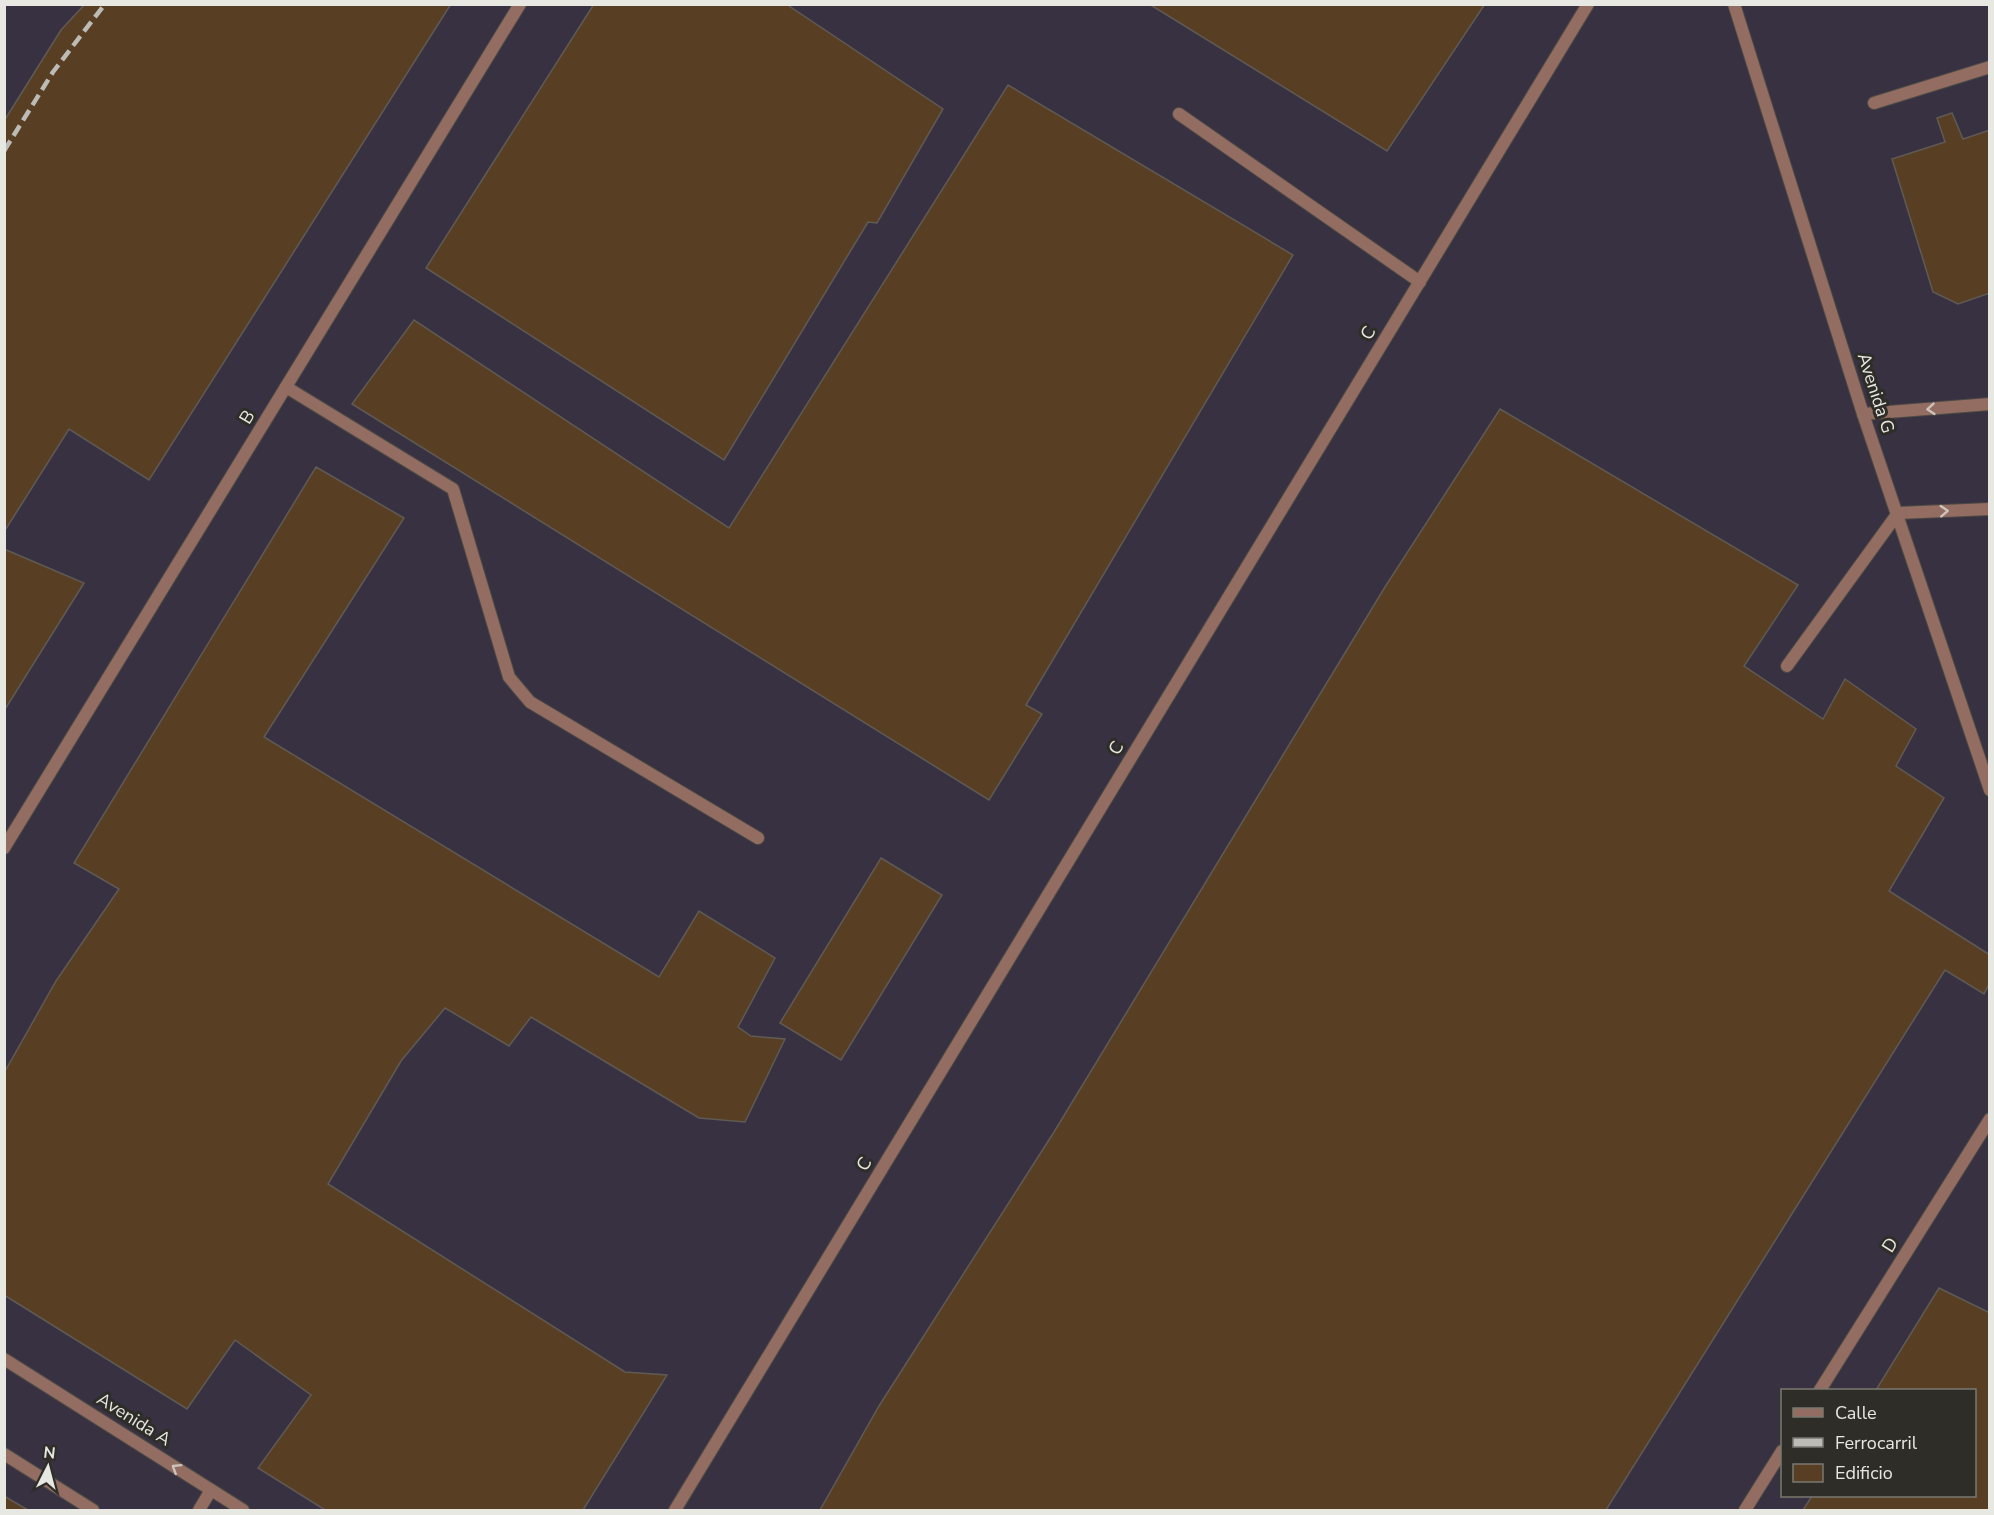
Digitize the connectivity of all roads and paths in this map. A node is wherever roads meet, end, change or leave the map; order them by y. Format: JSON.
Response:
{"nodes":[{"id":1,"x":520,"y":4,"type":"edge"},
{"id":2,"x":1588,"y":4,"type":"edge"},
{"id":3,"x":1734,"y":4,"type":"edge"},
{"id":4,"x":1989,"y":67,"type":"edge"},
{"id":5,"x":1874,"y":103,"type":"dead end"},
{"id":6,"x":1179,"y":114,"type":"dead end"},
{"id":7,"x":1420,"y":282,"type":"junction"},
{"id":8,"x":286,"y":387,"type":"junction"},
{"id":9,"x":1989,"y":404,"type":"edge"},
{"id":10,"x":1863,"y":414,"type":"junction"},
{"id":11,"x":1989,"y":509,"type":"edge"},
{"id":12,"x":1898,"y":513,"type":"junction"},
{"id":13,"x":1787,"y":666,"type":"dead end"},
{"id":14,"x":1989,"y":790,"type":"edge"},
{"id":15,"x":758,"y":838,"type":"dead end"},
{"id":16,"x":4,"y":848,"type":"edge"},
{"id":17,"x":1989,"y":1119,"type":"edge"},
{"id":18,"x":4,"y":1359,"type":"edge"},
{"id":19,"x":1821,"y":1389,"type":"edge"},
{"id":20,"x":1781,"y":1453,"type":"edge"},
{"id":21,"x":4,"y":1454,"type":"edge"},
{"id":22,"x":212,"y":1490,"type":"junction"},
{"id":23,"x":93,"y":1510,"type":"edge"},
{"id":24,"x":200,"y":1510,"type":"edge"},
{"id":25,"x":243,"y":1510,"type":"edge"},
{"id":26,"x":675,"y":1510,"type":"edge"},
{"id":27,"x":1745,"y":1510,"type":"edge"}],
"edges":[{"from":1,"to":8,"type":"street","name":"B"},
{"from":2,"to":7,"type":"street","name":"C"},
{"from":3,"to":10,"type":"street","name":"Avenida G"},
{"from":4,"to":5,"type":"street"},
{"from":6,"to":7,"type":"street"},
{"from":7,"to":26,"type":"street","name":"C"},
{"from":8,"to":15,"type":"street"},
{"from":8,"to":16,"type":"street","name":"B"},
{"from":9,"to":10,"type":"street","one_way":true},
{"from":10,"to":12,"type":"street","name":"Avenida G"},
{"from":12,"to":11,"type":"street","one_way":true},
{"from":12,"to":13,"type":"street"},
{"from":12,"to":14,"type":"street","name":"Avenida G"},
{"from":17,"to":19,"type":"street","name":"D"},
{"from":22,"to":18,"type":"street","name":"Avenida A","one_way":true},
{"from":20,"to":27,"type":"street"},
{"from":21,"to":23,"type":"street"},
{"from":22,"to":24,"type":"street"},
{"from":22,"to":25,"type":"street","name":"Avenida A"}]}
